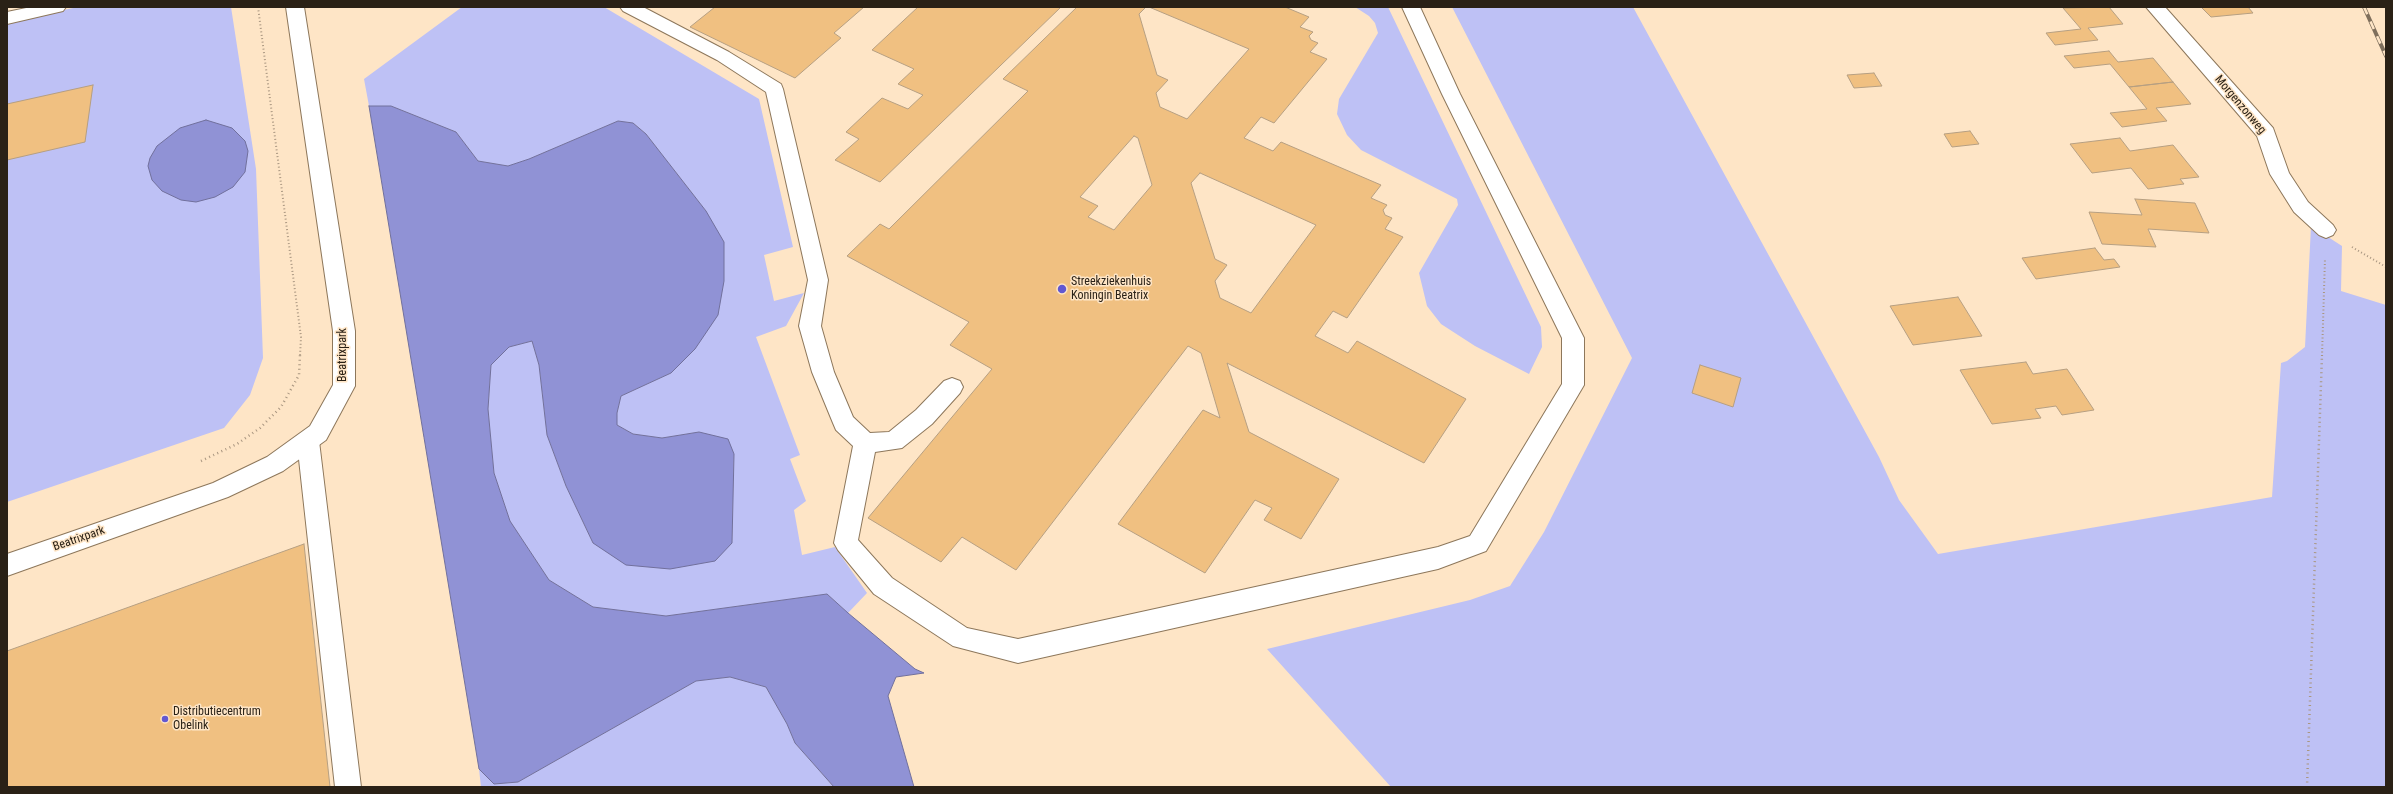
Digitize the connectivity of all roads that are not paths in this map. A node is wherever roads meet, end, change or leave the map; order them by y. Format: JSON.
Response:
{"nodes":[{"id":1,"x":57,"y":7,"type":"edge"},
{"id":2,"x":295,"y":7,"type":"edge"},
{"id":3,"x":629,"y":7,"type":"edge"},
{"id":4,"x":1411,"y":7,"type":"edge"},
{"id":5,"x":2155,"y":7,"type":"edge"},
{"id":6,"x":7,"y":18,"type":"edge"},
{"id":7,"x":2326,"y":230,"type":"road end"},
{"id":8,"x":952,"y":387,"type":"dead end"},
{"id":9,"x":308,"y":441,"type":"junction"},
{"id":10,"x":865,"y":443,"type":"junction"},
{"id":11,"x":7,"y":565,"type":"edge"},
{"id":12,"x":348,"y":787,"type":"edge"}],
"edges":[{"from":1,"to":6,"type":"street"},
{"from":2,"to":9,"type":"street","name":"Beatrixpark"},
{"from":3,"to":10,"type":"street"},
{"from":4,"to":10,"type":"street"},
{"from":5,"to":7,"type":"street","name":"Morgenzonweg"},
{"from":8,"to":10,"type":"street"},
{"from":9,"to":11,"type":"street","name":"Beatrixpark"},
{"from":9,"to":12,"type":"street"}]}
